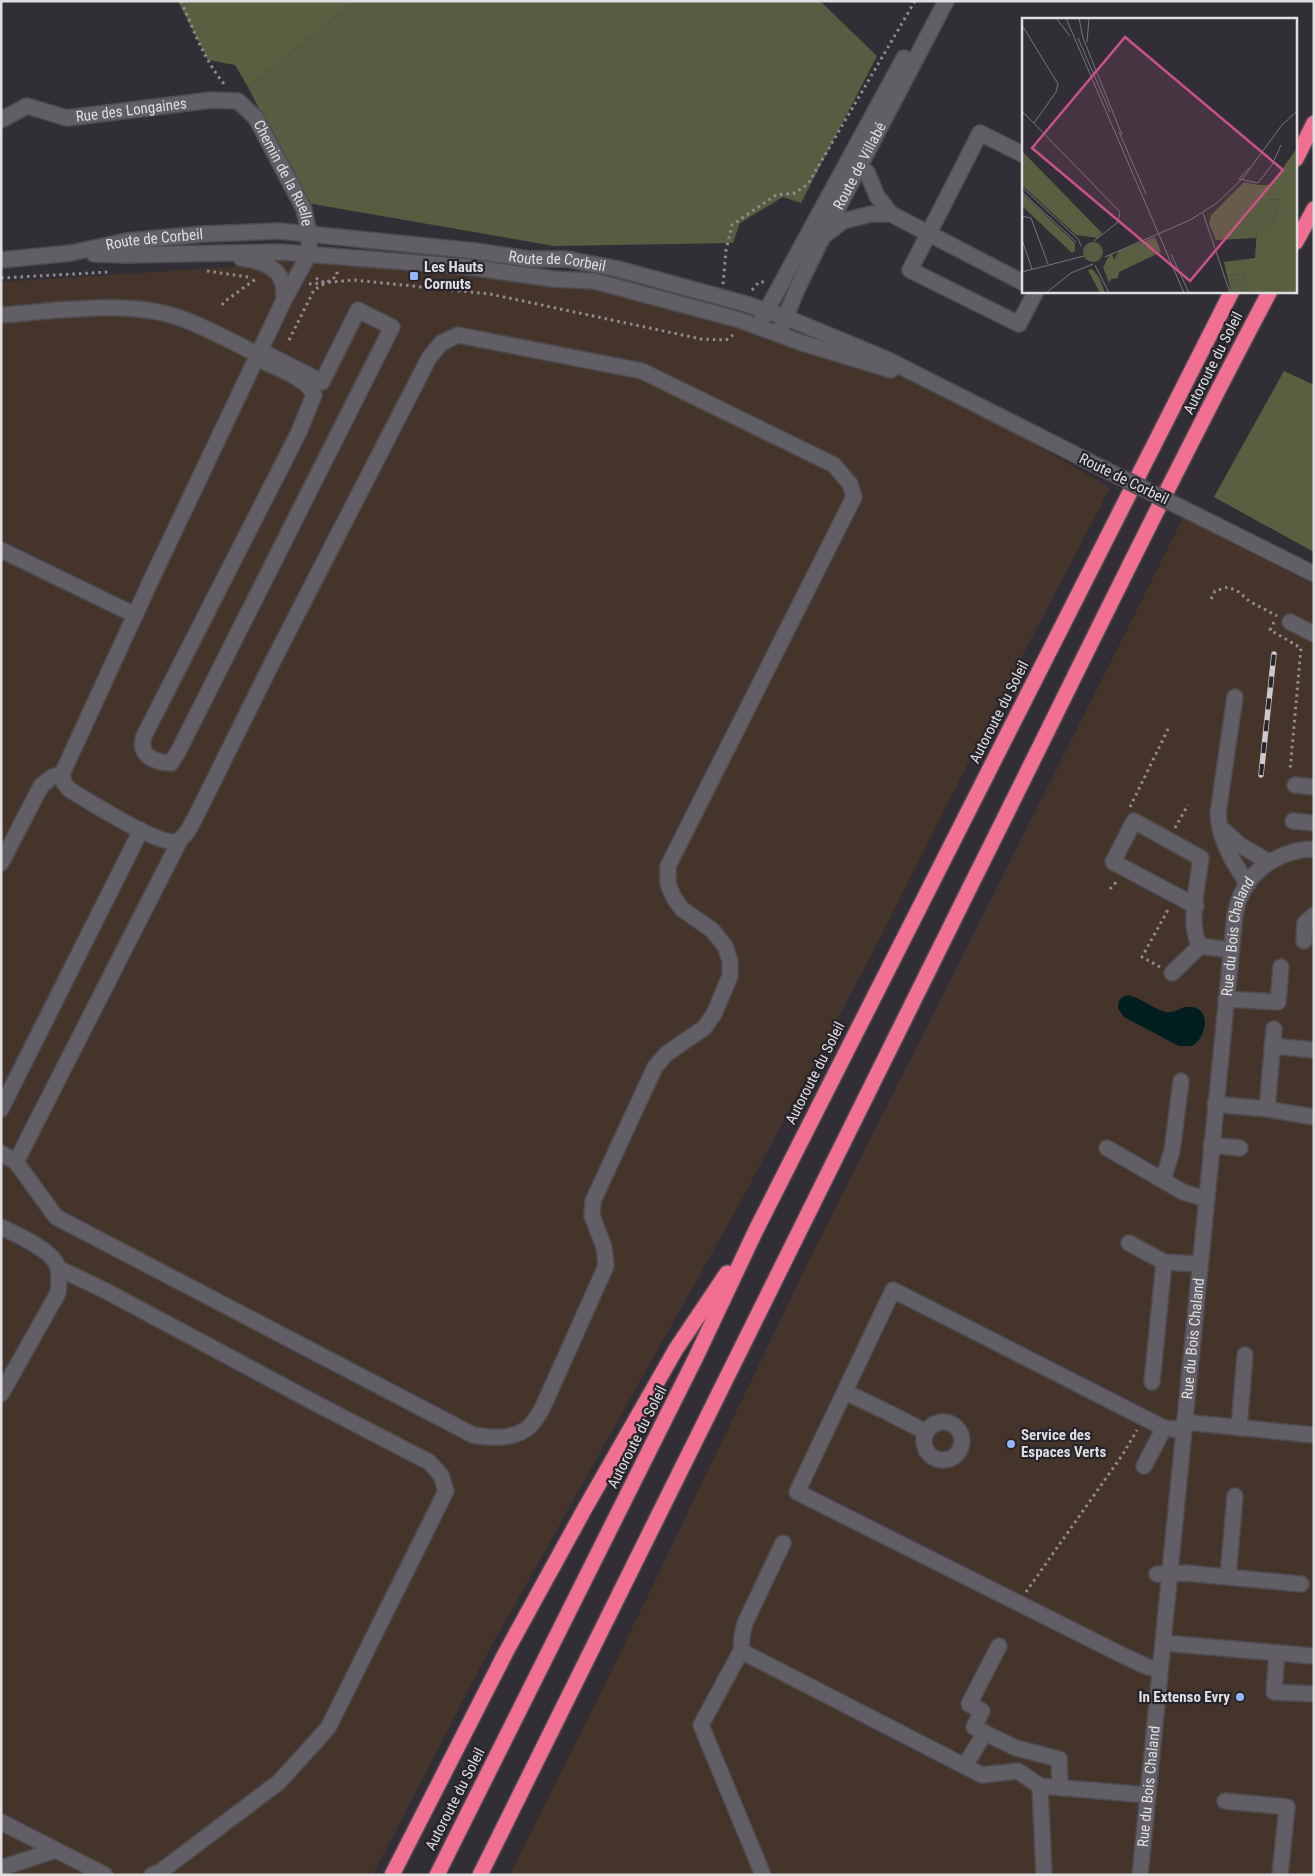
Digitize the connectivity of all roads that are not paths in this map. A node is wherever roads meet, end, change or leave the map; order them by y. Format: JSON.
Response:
{"nodes":[{"id":1,"x":934,"y":1,"type":"edge"},
{"id":2,"x":946,"y":1,"type":"edge"},
{"id":3,"x":956,"y":1,"type":"edge"},
{"id":4,"x":238,"y":101,"type":"joint"},
{"id":5,"x":1,"y":120,"type":"edge"},
{"id":6,"x":1314,"y":123,"type":"edge"},
{"id":7,"x":1022,"y":154,"type":"edge"},
{"id":8,"x":1298,"y":155,"type":"edge"},
{"id":9,"x":868,"y":172,"type":"junction"},
{"id":10,"x":1314,"y":209,"type":"edge"},
{"id":11,"x":890,"y":214,"type":"junction"},
{"id":12,"x":842,"y":221,"type":"junction"},
{"id":13,"x":309,"y":234,"type":"junction"},
{"id":14,"x":929,"y":234,"type":"junction"},
{"id":15,"x":823,"y":236,"type":"junction"},
{"id":16,"x":1298,"y":238,"type":"edge"},
{"id":17,"x":71,"y":252,"type":"junction"},
{"id":18,"x":210,"y":254,"type":"junction"},
{"id":19,"x":309,"y":254,"type":"junction"},
{"id":20,"x":1,"y":260,"type":"edge"},
{"id":21,"x":1022,"y":282,"type":"edge"},
{"id":22,"x":1035,"y":292,"type":"edge"},
{"id":23,"x":1231,"y":292,"type":"edge"},
{"id":24,"x":1269,"y":292,"type":"edge"},
{"id":25,"x":284,"y":300,"type":"junction"},
{"id":26,"x":766,"y":310,"type":"junction"},
{"id":27,"x":1,"y":315,"type":"edge"},
{"id":28,"x":785,"y":317,"type":"junction"},
{"id":29,"x":759,"y":327,"type":"junction"},
{"id":30,"x":779,"y":334,"type":"junction"},
{"id":31,"x":259,"y":355,"type":"junction"},
{"id":32,"x":936,"y":384,"type":"junction"},
{"id":33,"x":1,"y":550,"type":"edge"},
{"id":34,"x":1314,"y":574,"type":"edge"},
{"id":35,"x":135,"y":615,"type":"junction"},
{"id":36,"x":1290,"y":622,"type":"dead end"},
{"id":37,"x":1314,"y":634,"type":"edge"},
{"id":38,"x":1235,"y":697,"type":"dead end"},
{"id":39,"x":62,"y":774,"type":"junction"},
{"id":40,"x":1292,"y":779,"type":"road end"},
{"id":41,"x":1314,"y":787,"type":"edge"},
{"id":42,"x":1293,"y":821,"type":"dead end"},
{"id":43,"x":1314,"y":823,"type":"edge"},
{"id":44,"x":1219,"y":826,"type":"junction"},
{"id":45,"x":141,"y":830,"type":"junction"},
{"id":46,"x":180,"y":840,"type":"junction"},
{"id":47,"x":1314,"y":848,"type":"edge"},
{"id":48,"x":1269,"y":862,"type":"junction"},
{"id":49,"x":1,"y":863,"type":"edge"},
{"id":50,"x":1248,"y":884,"type":"junction"},
{"id":51,"x":1196,"y":906,"type":"junction"},
{"id":52,"x":1314,"y":915,"type":"edge"},
{"id":53,"x":1304,"y":941,"type":"dead end"},
{"id":54,"x":1200,"y":946,"type":"junction"},
{"id":55,"x":1231,"y":950,"type":"junction"},
{"id":56,"x":1281,"y":967,"type":"dead end"},
{"id":57,"x":1172,"y":974,"type":"dead end"},
{"id":58,"x":1226,"y":999,"type":"junction"},
{"id":59,"x":1274,"y":1029,"type":"dead end"},
{"id":60,"x":1272,"y":1046,"type":"junction"},
{"id":61,"x":1314,"y":1050,"type":"edge"},
{"id":62,"x":1181,"y":1081,"type":"dead end"},
{"id":63,"x":1215,"y":1104,"type":"junction"},
{"id":64,"x":1,"y":1109,"type":"edge"},
{"id":65,"x":1267,"y":1109,"type":"junction"},
{"id":66,"x":1314,"y":1117,"type":"edge"},
{"id":67,"x":1211,"y":1145,"type":"junction"},
{"id":68,"x":1107,"y":1148,"type":"dead end"},
{"id":69,"x":1240,"y":1148,"type":"dead end"},
{"id":70,"x":1,"y":1153,"type":"edge"},
{"id":71,"x":16,"y":1162,"type":"junction"},
{"id":72,"x":1163,"y":1180,"type":"junction"},
{"id":73,"x":1206,"y":1199,"type":"junction"},
{"id":74,"x":1,"y":1227,"type":"edge"},
{"id":75,"x":756,"y":1230,"type":"junction"},
{"id":76,"x":1129,"y":1243,"type":"dead end"},
{"id":77,"x":1164,"y":1262,"type":"junction"},
{"id":78,"x":1200,"y":1264,"type":"junction"},
{"id":79,"x":58,"y":1268,"type":"junction"},
{"id":80,"x":1245,"y":1355,"type":"dead end"},
{"id":81,"x":1152,"y":1382,"type":"dead end"},
{"id":82,"x":845,"y":1392,"type":"junction"},
{"id":83,"x":1,"y":1394,"type":"edge"},
{"id":84,"x":1183,"y":1426,"type":"junction"},
{"id":85,"x":1164,"y":1428,"type":"junction"},
{"id":86,"x":1238,"y":1428,"type":"junction"},
{"id":87,"x":926,"y":1432,"type":"dead end"},
{"id":88,"x":1314,"y":1436,"type":"edge"},
{"id":89,"x":1144,"y":1466,"type":"dead end"},
{"id":90,"x":1235,"y":1496,"type":"dead end"},
{"id":91,"x":783,"y":1543,"type":"dead end"},
{"id":92,"x":1163,"y":1574,"type":"junction"},
{"id":93,"x":1228,"y":1577,"type":"junction"},
{"id":94,"x":1301,"y":1584,"type":"dead end"},
{"id":95,"x":1163,"y":1643,"type":"junction"},
{"id":96,"x":998,"y":1646,"type":"dead end"},
{"id":97,"x":741,"y":1651,"type":"junction"},
{"id":98,"x":1277,"y":1652,"type":"junction"},
{"id":99,"x":1314,"y":1656,"type":"edge"},
{"id":100,"x":1160,"y":1669,"type":"junction"},
{"id":101,"x":1314,"y":1694,"type":"edge"},
{"id":102,"x":984,"y":1733,"type":"junction"},
{"id":103,"x":965,"y":1766,"type":"junction"},
{"id":104,"x":1040,"y":1786,"type":"junction"},
{"id":105,"x":1060,"y":1787,"type":"junction"},
{"id":106,"x":1148,"y":1795,"type":"junction"},
{"id":107,"x":1225,"y":1800,"type":"dead end"},
{"id":108,"x":1,"y":1822,"type":"edge"},
{"id":109,"x":56,"y":1850,"type":"junction"},
{"id":110,"x":1,"y":1868,"type":"edge"},
{"id":111,"x":1140,"y":1874,"type":"edge"},
{"id":112,"x":105,"y":1875,"type":"edge"},
{"id":113,"x":152,"y":1875,"type":"edge"},
{"id":114,"x":392,"y":1875,"type":"edge"},
{"id":115,"x":437,"y":1875,"type":"edge"},
{"id":116,"x":480,"y":1875,"type":"edge"},
{"id":117,"x":763,"y":1875,"type":"edge"},
{"id":118,"x":1044,"y":1875,"type":"edge"},
{"id":119,"x":1147,"y":1875,"type":"edge"},
{"id":120,"x":1280,"y":1875,"type":"edge"}],
"edges":[{"from":1,"to":26,"type":"street","name":"Route de Villabé"},
{"from":2,"to":15,"type":"street","name":"Route de Villabé"},
{"from":3,"to":9,"type":"street"},
{"from":4,"to":5,"type":"street","name":"Rue des Longaines"},
{"from":4,"to":13,"type":"street","name":"Chemin de la Ruelle"},
{"from":6,"to":8,"type":"highway"},
{"from":7,"to":14,"type":"street"},
{"from":9,"to":11,"type":"street"},
{"from":9,"to":12,"type":"street"},
{"from":10,"to":16,"type":"highway"},
{"from":11,"to":12,"type":"street"},
{"from":11,"to":14,"type":"street"},
{"from":12,"to":15,"type":"street"},
{"from":13,"to":17,"type":"street","name":"Route de Corbeil"},
{"from":13,"to":19,"type":"street","name":"Chemin de la Ruelle"},
{"from":13,"to":26,"type":"street","name":"Route de Corbeil"},
{"from":14,"to":21,"type":"street"},
{"from":14,"to":22,"type":"street"},
{"from":15,"to":28,"type":"street","name":"Route de Villabé"},
{"from":17,"to":18,"type":"street","name":"Route de Corbeil"},
{"from":17,"to":20,"type":"street","name":"Route de Corbeil"},
{"from":18,"to":19,"type":"street","name":"Route de Corbeil"},
{"from":18,"to":25,"type":"street"},
{"from":19,"to":25,"type":"street"},
{"from":19,"to":29,"type":"street","name":"Route de Corbeil"},
{"from":23,"to":75,"type":"highway","name":"Autoroute du Soleil"},
{"from":24,"to":116,"type":"highway","name":"Autoroute du Soleil"},
{"from":25,"to":31,"type":"street"},
{"from":26,"to":28,"type":"street","name":"Route de Corbeil"},
{"from":26,"to":29,"type":"street","name":"Route de Villabé"},
{"from":27,"to":31,"type":"street"},
{"from":28,"to":30,"type":"street","name":"Route de Villabé"},
{"from":28,"to":32,"type":"street","name":"Route de Corbeil"},
{"from":29,"to":30,"type":"street","name":"Route de Corbeil"},
{"from":30,"to":32,"type":"street","name":"Route de Corbeil"},
{"from":31,"to":31,"type":"street"},
{"from":31,"to":35,"type":"street"},
{"from":32,"to":34,"type":"street","name":"Route de Corbeil","bridge":true},
{"from":33,"to":35,"type":"street"},
{"from":35,"to":39,"type":"street"},
{"from":36,"to":37,"type":"street"},
{"from":38,"to":44,"type":"street"},
{"from":39,"to":45,"type":"street"},
{"from":39,"to":49,"type":"street"},
{"from":40,"to":41,"type":"street"},
{"from":42,"to":43,"type":"street"},
{"from":44,"to":48,"type":"street"},
{"from":44,"to":50,"type":"street"},
{"from":45,"to":46,"type":"street"},
{"from":45,"to":64,"type":"street"},
{"from":46,"to":71,"type":"street"},
{"from":46,"to":71,"type":"street"},
{"from":47,"to":48,"type":"street","name":"Rue du Bois Chaland"},
{"from":48,"to":50,"type":"street","name":"Rue du Bois Chaland"},
{"from":50,"to":55,"type":"street","name":"Rue du Bois Chaland"},
{"from":51,"to":51,"type":"street"},
{"from":51,"to":54,"type":"street"},
{"from":52,"to":53,"type":"street"},
{"from":54,"to":55,"type":"street"},
{"from":54,"to":57,"type":"street"},
{"from":55,"to":58,"type":"street","name":"Rue du Bois Chaland"},
{"from":56,"to":58,"type":"street"},
{"from":58,"to":63,"type":"street","name":"Rue du Bois Chaland"},
{"from":59,"to":60,"type":"street"},
{"from":60,"to":61,"type":"street"},
{"from":60,"to":65,"type":"street"},
{"from":62,"to":72,"type":"street"},
{"from":63,"to":65,"type":"street"},
{"from":63,"to":67,"type":"street","name":"Rue du Bois Chaland"},
{"from":65,"to":66,"type":"street"},
{"from":67,"to":69,"type":"street"},
{"from":67,"to":73,"type":"street","name":"Rue du Bois Chaland"},
{"from":68,"to":72,"type":"street"},
{"from":70,"to":71,"type":"street"},
{"from":72,"to":73,"type":"street"},
{"from":73,"to":78,"type":"street","name":"Rue du Bois Chaland"},
{"from":74,"to":79,"type":"street"},
{"from":75,"to":114,"type":"highway"},
{"from":75,"to":115,"type":"highway","name":"Autoroute du Soleil"},
{"from":76,"to":77,"type":"street"},
{"from":77,"to":78,"type":"street"},
{"from":77,"to":81,"type":"street"},
{"from":78,"to":84,"type":"street","name":"Rue du Bois Chaland"},
{"from":79,"to":83,"type":"street"},
{"from":79,"to":113,"type":"street"},
{"from":80,"to":86,"type":"street"},
{"from":82,"to":85,"type":"street"},
{"from":82,"to":87,"type":"street"},
{"from":82,"to":100,"type":"street"},
{"from":84,"to":85,"type":"street"},
{"from":84,"to":86,"type":"street"},
{"from":84,"to":92,"type":"street","name":"Rue du Bois Chaland"},
{"from":85,"to":89,"type":"street"},
{"from":86,"to":88,"type":"street"},
{"from":90,"to":93,"type":"street"},
{"from":91,"to":97,"type":"street"},
{"from":92,"to":93,"type":"street"},
{"from":92,"to":95,"type":"street","name":"Rue du Bois Chaland"},
{"from":93,"to":94,"type":"street"},
{"from":95,"to":98,"type":"street"},
{"from":95,"to":100,"type":"street","name":"Rue du Bois Chaland"},
{"from":96,"to":102,"type":"street"},
{"from":97,"to":103,"type":"street"},
{"from":97,"to":117,"type":"street"},
{"from":98,"to":99,"type":"street"},
{"from":98,"to":101,"type":"street"},
{"from":100,"to":106,"type":"street","name":"Rue du Bois Chaland"},
{"from":102,"to":103,"type":"street"},
{"from":102,"to":105,"type":"street"},
{"from":103,"to":104,"type":"street"},
{"from":104,"to":105,"type":"street"},
{"from":104,"to":118,"type":"street"},
{"from":105,"to":106,"type":"street"},
{"from":106,"to":111,"type":"street","name":"Rue du Bois Chaland"},
{"from":107,"to":120,"type":"street"},
{"from":108,"to":109,"type":"street"},
{"from":109,"to":110,"type":"street"},
{"from":109,"to":112,"type":"street"},
{"from":111,"to":119,"type":"street"}]}
